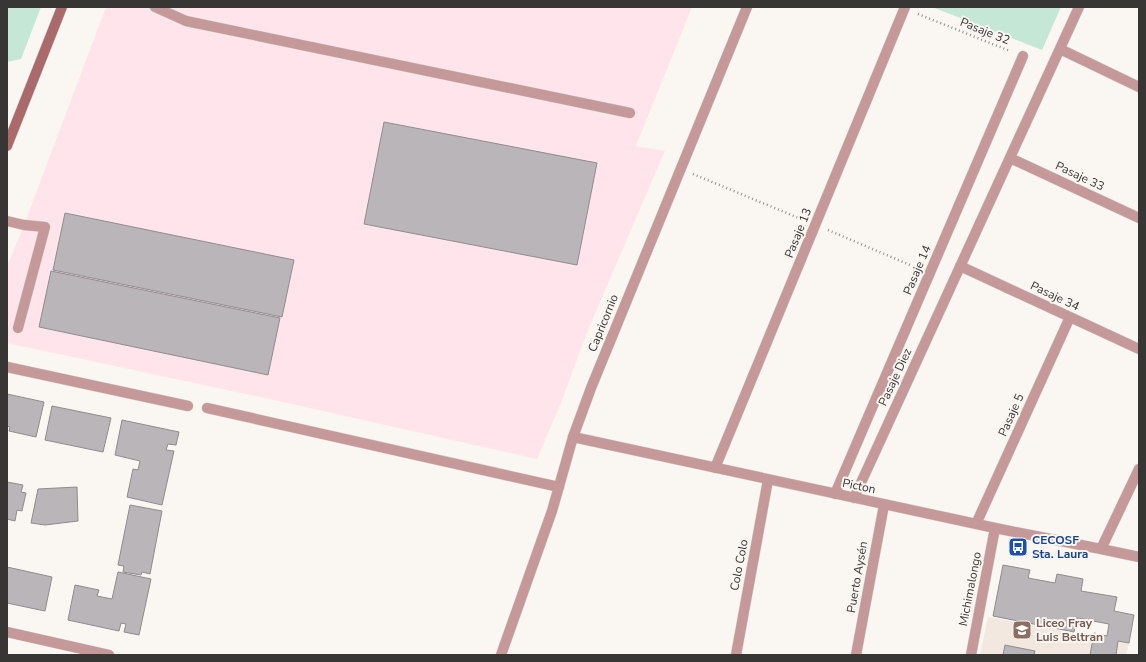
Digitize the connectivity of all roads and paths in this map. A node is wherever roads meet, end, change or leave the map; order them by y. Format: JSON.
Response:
{"nodes":[{"id":1,"x":62,"y":7,"type":"edge"},
{"id":2,"x":155,"y":7,"type":"edge"},
{"id":3,"x":747,"y":7,"type":"edge"},
{"id":4,"x":1079,"y":7,"type":"edge"},
{"id":5,"x":904,"y":8,"type":"edge"},
{"id":6,"x":1060,"y":49,"type":"junction"},
{"id":7,"x":1023,"y":56,"type":"joint"},
{"id":8,"x":1139,"y":87,"type":"edge"},
{"id":9,"x":630,"y":113,"type":"dead end"},
{"id":10,"x":7,"y":146,"type":"edge"},
{"id":11,"x":1010,"y":158,"type":"junction"},
{"id":12,"x":1139,"y":218,"type":"edge"},
{"id":13,"x":7,"y":221,"type":"edge"},
{"id":14,"x":960,"y":266,"type":"junction"},
{"id":15,"x":1070,"y":317,"type":"junction"},
{"id":16,"x":18,"y":328,"type":"dead end"},
{"id":17,"x":1139,"y":349,"type":"edge"},
{"id":18,"x":7,"y":367,"type":"edge"},
{"id":19,"x":188,"y":406,"type":"dead end"},
{"id":20,"x":207,"y":408,"type":"dead end"},
{"id":21,"x":574,"y":437,"type":"junction"},
{"id":22,"x":715,"y":468,"type":"junction"},
{"id":23,"x":1139,"y":468,"type":"edge"},
{"id":24,"x":768,"y":480,"type":"junction"},
{"id":25,"x":559,"y":487,"type":"junction"},
{"id":26,"x":835,"y":494,"type":"junction"},
{"id":27,"x":854,"y":498,"type":"junction"},
{"id":28,"x":884,"y":505,"type":"junction"},
{"id":29,"x":976,"y":524,"type":"junction"},
{"id":30,"x":995,"y":528,"type":"junction"},
{"id":31,"x":1101,"y":549,"type":"junction"},
{"id":32,"x":1139,"y":557,"type":"edge"},
{"id":33,"x":7,"y":632,"type":"edge"},
{"id":34,"x":109,"y":655,"type":"edge"},
{"id":35,"x":500,"y":655,"type":"edge"},
{"id":36,"x":736,"y":655,"type":"edge"},
{"id":37,"x":856,"y":655,"type":"edge"},
{"id":38,"x":971,"y":655,"type":"edge"}],
"edges":[{"from":1,"to":10,"type":"main road"},
{"from":2,"to":9,"type":"street"},
{"from":3,"to":21,"type":"street","name":"Capricornio"},
{"from":4,"to":6,"type":"street"},
{"from":5,"to":7,"type":"path","name":"Pasaje 32"},
{"from":5,"to":22,"type":"street","name":"Pasaje 13"},
{"from":6,"to":8,"type":"street"},
{"from":6,"to":11,"type":"street"},
{"from":7,"to":26,"type":"street","name":"Pasaje 14"},
{"from":11,"to":12,"type":"street","name":"Pasaje 33"},
{"from":11,"to":14,"type":"street"},
{"from":13,"to":16,"type":"street"},
{"from":14,"to":15,"type":"street","name":"Pasaje 34"},
{"from":14,"to":27,"type":"street","name":"Pasaje Diez"},
{"from":15,"to":17,"type":"street","name":"Pasaje 34"},
{"from":15,"to":29,"type":"street","name":"Pasaje 5"},
{"from":18,"to":19,"type":"street"},
{"from":20,"to":25,"type":"street"},
{"from":21,"to":22,"type":"street","name":"Picton"},
{"from":21,"to":25,"type":"street","name":"Capricornio"},
{"from":22,"to":24,"type":"street","name":"Picton"},
{"from":23,"to":31,"type":"street"},
{"from":24,"to":26,"type":"street","name":"Picton"},
{"from":24,"to":36,"type":"street","name":"Colo Colo"},
{"from":25,"to":35,"type":"street","name":"Capricornio"},
{"from":26,"to":27,"type":"street","name":"Picton"},
{"from":27,"to":28,"type":"street","name":"Picton"},
{"from":28,"to":29,"type":"street","name":"Picton"},
{"from":28,"to":37,"type":"street","name":"Puerto Aysén"},
{"from":29,"to":30,"type":"street","name":"Picton"},
{"from":30,"to":31,"type":"street","name":"Picton"},
{"from":30,"to":38,"type":"street","name":"Michimalongo"},
{"from":31,"to":32,"type":"street","name":"Picton"},
{"from":33,"to":34,"type":"street"}]}
